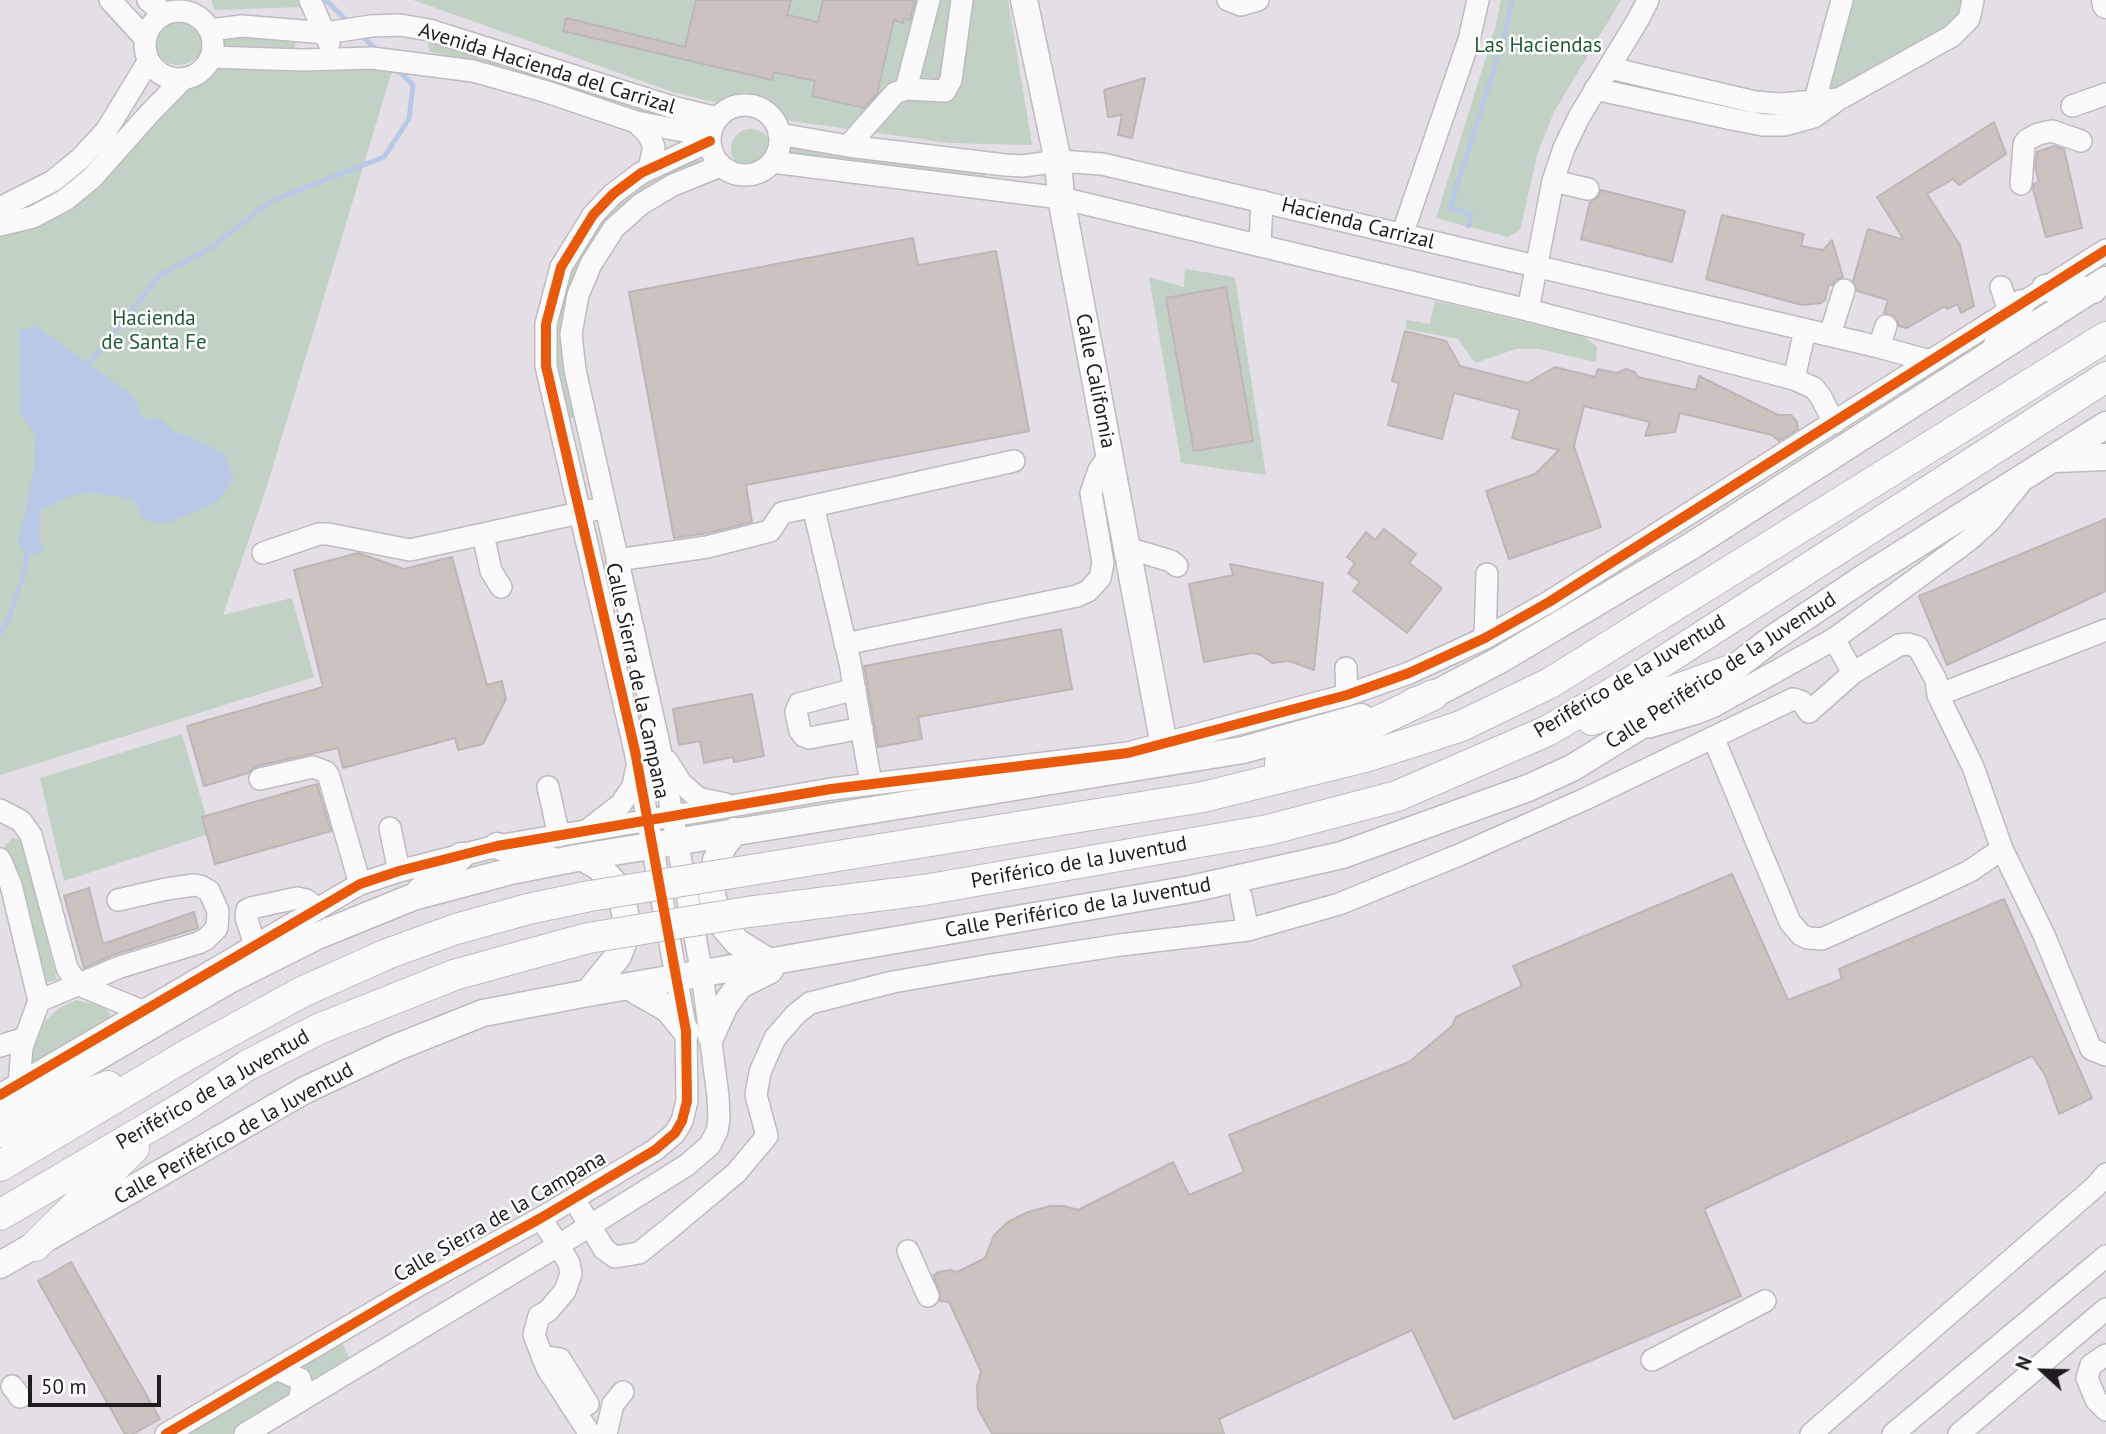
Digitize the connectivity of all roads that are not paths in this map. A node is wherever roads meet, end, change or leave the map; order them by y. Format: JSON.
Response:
{"nodes":[{"id":1,"x":110,"y":0,"type":"edge"},
{"id":2,"x":310,"y":0,"type":"edge"},
{"id":3,"x":929,"y":0,"type":"edge"},
{"id":4,"x":962,"y":0,"type":"edge"},
{"id":5,"x":1024,"y":0,"type":"edge"},
{"id":6,"x":1227,"y":0,"type":"edge"},
{"id":7,"x":1258,"y":0,"type":"edge"},
{"id":8,"x":1478,"y":0,"type":"edge"},
{"id":9,"x":1648,"y":0,"type":"edge"},
{"id":10,"x":1842,"y":0,"type":"edge"},
{"id":11,"x":156,"y":7,"type":"edge"},
{"id":12,"x":1972,"y":7,"type":"edge"},
{"id":13,"x":400,"y":25,"type":"junction"},
{"id":14,"x":210,"y":30,"type":"junction"},
{"id":15,"x":326,"y":33,"type":"junction"},
{"id":16,"x":145,"y":38,"type":"junction"},
{"id":17,"x":211,"y":57,"type":"junction"},
{"id":18,"x":333,"y":58,"type":"junction"},
{"id":19,"x":397,"y":61,"type":"junction"},
{"id":20,"x":148,"y":62,"type":"junction"},
{"id":21,"x":1609,"y":68,"type":"junction"},
{"id":22,"x":183,"y":80,"type":"junction"},
{"id":23,"x":906,"y":89,"type":"junction"},
{"id":24,"x":1595,"y":89,"type":"junction"},
{"id":25,"x":2106,"y":93,"type":"edge"},
{"id":26,"x":2072,"y":106,"type":"dead end"},
{"id":27,"x":1815,"y":108,"type":"junction"},
{"id":28,"x":636,"y":122,"type":"junction"},
{"id":29,"x":712,"y":132,"type":"junction"},
{"id":30,"x":779,"y":134,"type":"junction"},
{"id":31,"x":2081,"y":141,"type":"dead end"},
{"id":32,"x":848,"y":146,"type":"junction"},
{"id":33,"x":1058,"y":161,"type":"junction"},
{"id":34,"x":772,"y":162,"type":"junction"},
{"id":35,"x":720,"y":166,"type":"junction"},
{"id":36,"x":649,"y":169,"type":"junction"},
{"id":37,"x":1553,"y":181,"type":"junction"},
{"id":38,"x":2021,"y":184,"type":"dead end"},
{"id":39,"x":1588,"y":189,"type":"dead end"},
{"id":40,"x":1061,"y":198,"type":"junction"},
{"id":41,"x":1262,"y":201,"type":"junction"},
{"id":42,"x":0,"y":208,"type":"edge"},
{"id":43,"x":0,"y":225,"type":"edge"},
{"id":44,"x":1402,"y":234,"type":"junction"},
{"id":45,"x":1260,"y":245,"type":"junction"},
{"id":46,"x":2106,"y":250,"type":"edge"},
{"id":47,"x":1536,"y":267,"type":"junction"},
{"id":48,"x":2052,"y":276,"type":"junction"},
{"id":49,"x":2100,"y":287,"type":"edge"},
{"id":50,"x":1836,"y":296,"type":"dead end"},
{"id":51,"x":2011,"y":300,"type":"junction"},
{"id":52,"x":1528,"y":310,"type":"junction"},
{"id":53,"x":1886,"y":326,"type":"dead end"},
{"id":54,"x":1818,"y":333,"type":"junction"},
{"id":55,"x":2106,"y":337,"type":"edge"},
{"id":56,"x":1879,"y":347,"type":"junction"},
{"id":57,"x":1993,"y":351,"type":"junction"},
{"id":58,"x":1930,"y":361,"type":"junction"},
{"id":59,"x":2106,"y":377,"type":"edge"},
{"id":60,"x":1794,"y":379,"type":"junction"},
{"id":61,"x":1834,"y":423,"type":"junction"},
{"id":62,"x":2106,"y":425,"type":"edge"},
{"id":63,"x":586,"y":426,"type":"junction"},
{"id":64,"x":561,"y":435,"type":"junction"},
{"id":65,"x":1110,"y":456,"type":"junction"},
{"id":66,"x":2106,"y":457,"type":"edge"},
{"id":67,"x":2053,"y":459,"type":"junction"},
{"id":68,"x":1014,"y":461,"type":"dead end"},
{"id":69,"x":2024,"y":478,"type":"junction"},
{"id":70,"x":813,"y":506,"type":"junction"},
{"id":71,"x":605,"y":507,"type":"junction"},
{"id":72,"x":580,"y":513,"type":"junction"},
{"id":73,"x":483,"y":534,"type":"junction"},
{"id":74,"x":1127,"y":548,"type":"junction"},
{"id":75,"x":263,"y":553,"type":"dead end"},
{"id":76,"x":617,"y":560,"type":"junction"},
{"id":77,"x":1177,"y":566,"type":"dead end"},
{"id":78,"x":1488,"y":573,"type":"dead end"},
{"id":79,"x":501,"y":587,"type":"dead end"},
{"id":80,"x":2106,"y":630,"type":"edge"},
{"id":81,"x":1485,"y":638,"type":"junction"},
{"id":82,"x":1834,"y":639,"type":"junction"},
{"id":83,"x":845,"y":645,"type":"junction"},
{"id":84,"x":1346,"y":668,"type":"dead end"},
{"id":85,"x":1733,"y":669,"type":"junction"},
{"id":86,"x":642,"y":671,"type":"junction"},
{"id":87,"x":1853,"y":673,"type":"junction"},
{"id":88,"x":618,"y":678,"type":"junction"},
{"id":89,"x":855,"y":689,"type":"junction"},
{"id":90,"x":1347,"y":695,"type":"junction"},
{"id":91,"x":1433,"y":695,"type":"junction"},
{"id":92,"x":1938,"y":695,"type":"junction"},
{"id":93,"x":862,"y":728,"type":"junction"},
{"id":94,"x":1547,"y":731,"type":"junction"},
{"id":95,"x":1633,"y":731,"type":"junction"},
{"id":96,"x":1713,"y":737,"type":"junction"},
{"id":97,"x":659,"y":744,"type":"junction"},
{"id":98,"x":1166,"y":752,"type":"junction"},
{"id":99,"x":638,"y":765,"type":"junction"},
{"id":100,"x":260,"y":779,"type":"dead end"},
{"id":101,"x":871,"y":783,"type":"junction"},
{"id":102,"x":548,"y":787,"type":"dead end"},
{"id":103,"x":1210,"y":795,"type":"junction"},
{"id":104,"x":1501,"y":799,"type":"junction"},
{"id":105,"x":0,"y":810,"type":"edge"},
{"id":106,"x":734,"y":818,"type":"junction"},
{"id":107,"x":390,"y":828,"type":"dead end"},
{"id":108,"x":662,"y":831,"type":"junction"},
{"id":109,"x":497,"y":846,"type":"joint"},
{"id":110,"x":571,"y":847,"type":"junction"},
{"id":111,"x":2002,"y":849,"type":"junction"},
{"id":112,"x":461,"y":856,"type":"junction"},
{"id":113,"x":0,"y":859,"type":"edge"},
{"id":114,"x":399,"y":871,"type":"junction"},
{"id":115,"x":360,"y":884,"type":"junction"},
{"id":116,"x":413,"y":897,"type":"junction"},
{"id":117,"x":1241,"y":897,"type":"junction"},
{"id":118,"x":118,"y":900,"type":"dead end"},
{"id":119,"x":318,"y":909,"type":"junction"},
{"id":120,"x":1248,"y":930,"type":"junction"},
{"id":121,"x":888,"y":942,"type":"junction"},
{"id":122,"x":255,"y":945,"type":"junction"},
{"id":123,"x":801,"y":957,"type":"junction"},
{"id":124,"x":769,"y":962,"type":"junction"},
{"id":125,"x":689,"y":976,"type":"junction"},
{"id":126,"x":77,"y":984,"type":"junction"},
{"id":127,"x":628,"y":986,"type":"junction"},
{"id":128,"x":589,"y":993,"type":"junction"},
{"id":129,"x":39,"y":1001,"type":"junction"},
{"id":130,"x":142,"y":1011,"type":"junction"},
{"id":131,"x":698,"y":1033,"type":"junction"},
{"id":132,"x":25,"y":1038,"type":"junction"},
{"id":133,"x":0,"y":1046,"type":"edge"},
{"id":134,"x":2106,"y":1055,"type":"edge"},
{"id":135,"x":175,"y":1062,"type":"junction"},
{"id":136,"x":19,"y":1084,"type":"junction"},
{"id":137,"x":0,"y":1095,"type":"edge"},
{"id":138,"x":176,"y":1111,"type":"junction"},
{"id":139,"x":0,"y":1114,"type":"edge"},
{"id":140,"x":0,"y":1132,"type":"edge"},
{"id":141,"x":0,"y":1166,"type":"edge"},
{"id":142,"x":2106,"y":1174,"type":"edge"},
{"id":143,"x":573,"y":1199,"type":"junction"},
{"id":144,"x":0,"y":1215,"type":"edge"},
{"id":145,"x":541,"y":1218,"type":"junction"},
{"id":146,"x":589,"y":1227,"type":"junction"},
{"id":147,"x":559,"y":1245,"type":"junction"},
{"id":148,"x":35,"y":1246,"type":"junction"},
{"id":149,"x":908,"y":1251,"type":"dead end"},
{"id":150,"x":2105,"y":1259,"type":"edge"},
{"id":151,"x":0,"y":1265,"type":"edge"},
{"id":152,"x":419,"y":1285,"type":"junction"},
{"id":153,"x":928,"y":1296,"type":"dead end"},
{"id":154,"x":1765,"y":1301,"type":"dead end"},
{"id":155,"x":2106,"y":1309,"type":"edge"},
{"id":156,"x":436,"y":1319,"type":"junction"},
{"id":157,"x":353,"y":1324,"type":"junction"},
{"id":158,"x":2106,"y":1355,"type":"edge"},
{"id":159,"x":371,"y":1358,"type":"junction"},
{"id":160,"x":1652,"y":1360,"type":"dead end"},
{"id":161,"x":277,"y":1369,"type":"junction"},
{"id":162,"x":623,"y":1392,"type":"dead end"},
{"id":163,"x":299,"y":1402,"type":"junction"},
{"id":164,"x":2106,"y":1410,"type":"edge"},
{"id":165,"x":166,"y":1434,"type":"edge"},
{"id":166,"x":245,"y":1434,"type":"edge"},
{"id":167,"x":590,"y":1434,"type":"edge"},
{"id":168,"x":606,"y":1434,"type":"edge"},
{"id":169,"x":1811,"y":1434,"type":"edge"},
{"id":170,"x":1893,"y":1434,"type":"edge"},
{"id":171,"x":1959,"y":1434,"type":"edge"}],
"edges":[{"from":1,"to":16,"type":"street"},
{"from":2,"to":15,"type":"street"},
{"from":3,"to":23,"type":"street"},
{"from":4,"to":23,"type":"street"},
{"from":5,"to":33,"type":"main road","name":"Calle California"},
{"from":6,"to":7,"type":"street"},
{"from":8,"to":44,"type":"street"},
{"from":9,"to":21,"type":"street"},
{"from":10,"to":27,"type":"street"},
{"from":11,"to":14,"type":"street"},
{"from":11,"to":16,"type":"street"},
{"from":12,"to":27,"type":"street"},
{"from":13,"to":15,"type":"street","name":"Avenida Hacienda del Carrizal"},
{"from":13,"to":19,"type":"street"},
{"from":13,"to":29,"type":"street","name":"Avenida Hacienda del Carrizal"},
{"from":14,"to":15,"type":"street","name":"Avenida Hacienda del Carrizal"},
{"from":14,"to":17,"type":"street"},
{"from":15,"to":18,"type":"street"},
{"from":16,"to":20,"type":"street"},
{"from":17,"to":18,"type":"street","name":"Avenida Hacienda del Carrizal"},
{"from":17,"to":22,"type":"street"},
{"from":18,"to":19,"type":"street","name":"Avenida Hacienda del Carrizal"},
{"from":19,"to":28,"type":"street","name":"Avenida Hacienda del Carrizal"},
{"from":20,"to":22,"type":"street"},
{"from":20,"to":42,"type":"street"},
{"from":21,"to":24,"type":"street"},
{"from":21,"to":27,"type":"street"},
{"from":22,"to":43,"type":"street"},
{"from":23,"to":32,"type":"street"},
{"from":24,"to":27,"type":"street"},
{"from":24,"to":37,"type":"street"},
{"from":25,"to":26,"type":"street"},
{"from":28,"to":29,"type":"street","name":"Avenida Hacienda del Carrizal"},
{"from":28,"to":36,"type":"street"},
{"from":29,"to":30,"type":"street"},
{"from":29,"to":35,"type":"street"},
{"from":29,"to":36,"type":"street","name":"Calle Sierra de la Campana"},
{"from":30,"to":32,"type":"street","name":"Hacienda Carrizal"},
{"from":30,"to":34,"type":"street"},
{"from":31,"to":38,"type":"street"},
{"from":32,"to":33,"type":"street","name":"Hacienda Carrizal"},
{"from":33,"to":40,"type":"main road","name":"Calle California"},
{"from":33,"to":41,"type":"street","name":"Hacienda Carrizal"},
{"from":34,"to":35,"type":"street"},
{"from":34,"to":40,"type":"street","name":"Hacienda Carrizal"},
{"from":35,"to":63,"type":"street","name":"Calle Sierra de la Campana"},
{"from":36,"to":64,"type":"street","name":"Calle Sierra de la Campana"},
{"from":37,"to":39,"type":"street"},
{"from":37,"to":47,"type":"street"},
{"from":40,"to":45,"type":"street","name":"Hacienda Carrizal"},
{"from":40,"to":65,"type":"main road","name":"Calle California"},
{"from":41,"to":44,"type":"street","name":"Hacienda Carrizal"},
{"from":41,"to":45,"type":"street"},
{"from":44,"to":47,"type":"street","name":"Hacienda Carrizal"},
{"from":45,"to":52,"type":"street","name":"Hacienda Carrizal"},
{"from":46,"to":48,"type":"street"},
{"from":47,"to":52,"type":"street"},
{"from":47,"to":54,"type":"street","name":"Hacienda Carrizal"},
{"from":48,"to":49,"type":"main road"},
{"from":48,"to":51,"type":"street"},
{"from":49,"to":57,"type":"main road"},
{"from":50,"to":54,"type":"street"},
{"from":51,"to":57,"type":"main road"},
{"from":51,"to":58,"type":"street"},
{"from":52,"to":60,"type":"street","name":"Hacienda Carrizal"},
{"from":53,"to":56,"type":"street"},
{"from":54,"to":56,"type":"street","name":"Hacienda Carrizal"},
{"from":54,"to":60,"type":"street"},
{"from":55,"to":103,"type":"highway","name":"Periférico de la Juventud"},
{"from":56,"to":58,"type":"street","name":"Hacienda Carrizal"},
{"from":57,"to":91,"type":"main road"},
{"from":58,"to":61,"type":"street"},
{"from":59,"to":94,"type":"highway","name":"Periférico de la Juventud"},
{"from":60,"to":61,"type":"street","name":"Hacienda Carrizal"},
{"from":61,"to":81,"type":"street"},
{"from":62,"to":67,"type":"main road","name":"Calle Periférico de la Juventud"},
{"from":63,"to":64,"type":"street"},
{"from":63,"to":71,"type":"street","name":"Calle Sierra de la Campana"},
{"from":64,"to":72,"type":"street","name":"Calle Sierra de la Campana"},
{"from":65,"to":74,"type":"main road","name":"Calle California"},
{"from":65,"to":83,"type":"street"},
{"from":66,"to":67,"type":"main road"},
{"from":67,"to":69,"type":"main road","name":"Calle Periférico de la Juventud"},
{"from":68,"to":70,"type":"street"},
{"from":69,"to":82,"type":"street"},
{"from":69,"to":85,"type":"main road","name":"Calle Periférico de la Juventud"},
{"from":70,"to":76,"type":"street"},
{"from":70,"to":83,"type":"street"},
{"from":71,"to":72,"type":"street"},
{"from":71,"to":76,"type":"street","name":"Calle Sierra de la Campana"},
{"from":72,"to":73,"type":"street"},
{"from":72,"to":88,"type":"street","name":"Calle Sierra de la Campana"},
{"from":73,"to":75,"type":"street"},
{"from":73,"to":79,"type":"street"},
{"from":74,"to":77,"type":"street"},
{"from":74,"to":98,"type":"main road","name":"Calle California"},
{"from":76,"to":86,"type":"street","name":"Calle Sierra de la Campana"},
{"from":78,"to":81,"type":"street"},
{"from":80,"to":92,"type":"street"},
{"from":81,"to":90,"type":"street"},
{"from":82,"to":87,"type":"street"},
{"from":82,"to":95,"type":"street"},
{"from":83,"to":89,"type":"street"},
{"from":84,"to":90,"type":"street"},
{"from":85,"to":94,"type":"highway"},
{"from":85,"to":95,"type":"main road","name":"Calle Periférico de la Juventud"},
{"from":86,"to":88,"type":"street"},
{"from":86,"to":97,"type":"street","name":"Calle Sierra de la Campana"},
{"from":87,"to":92,"type":"street"},
{"from":87,"to":96,"type":"street"},
{"from":88,"to":99,"type":"street","name":"Calle Sierra de la Campana"},
{"from":89,"to":93,"type":"street"},
{"from":89,"to":93,"type":"street"},
{"from":90,"to":98,"type":"street"},
{"from":91,"to":98,"type":"main road"},
{"from":91,"to":103,"type":"highway"},
{"from":92,"to":111,"type":"street"},
{"from":93,"to":101,"type":"street"},
{"from":94,"to":138,"type":"highway","name":"Periférico de la Juventud","bridge":true},
{"from":95,"to":104,"type":"main road","name":"Calle Periférico de la Juventud"},
{"from":96,"to":111,"type":"street"},
{"from":96,"to":120,"type":"street"},
{"from":97,"to":106,"type":"street"},
{"from":97,"to":108,"type":"street","name":"Calle Sierra de la Campana"},
{"from":98,"to":101,"type":"street"},
{"from":98,"to":106,"type":"main road"},
{"from":99,"to":108,"type":"street","name":"Calle Sierra de la Campana"},
{"from":99,"to":110,"type":"street"},
{"from":100,"to":115,"type":"street"},
{"from":101,"to":106,"type":"street"},
{"from":102,"to":110,"type":"street"},
{"from":103,"to":135,"type":"highway","name":"Periférico de la Juventud","bridge":true},
{"from":104,"to":117,"type":"main road"},
{"from":104,"to":121,"type":"main road","name":"Calle Periférico de la Juventud"},
{"from":105,"to":126,"type":"street"},
{"from":106,"to":108,"type":"main road"},
{"from":106,"to":124,"type":"main road"},
{"from":107,"to":114,"type":"street"},
{"from":108,"to":110,"type":"main road"},
{"from":108,"to":125,"type":"street","name":"Calle Sierra de la Campana"},
{"from":109,"to":110,"type":"main road"},
{"from":109,"to":112,"type":"street"},
{"from":110,"to":116,"type":"main road"},
{"from":110,"to":128,"type":"main road"},
{"from":111,"to":134,"type":"street"},
{"from":112,"to":114,"type":"street"},
{"from":112,"to":116,"type":"main road"},
{"from":113,"to":129,"type":"street"},
{"from":114,"to":115,"type":"street"},
{"from":115,"to":119,"type":"street"},
{"from":116,"to":139,"type":"main road"},
{"from":117,"to":120,"type":"street"},
{"from":117,"to":121,"type":"main road"},
{"from":118,"to":126,"type":"street"},
{"from":119,"to":122,"type":"street"},
{"from":119,"to":122,"type":"street"},
{"from":120,"to":146,"type":"street"},
{"from":121,"to":123,"type":"main road","name":"Calle Periférico de la Juventud"},
{"from":122,"to":130,"type":"street"},
{"from":123,"to":124,"type":"main road","name":"Calle Periférico de la Juventud"},
{"from":123,"to":131,"type":"main road"},
{"from":124,"to":125,"type":"main road","name":"Calle Periférico de la Juventud"},
{"from":125,"to":127,"type":"main road","name":"Calle Periférico de la Juventud"},
{"from":125,"to":131,"type":"street","name":"Calle Sierra de la Campana"},
{"from":126,"to":129,"type":"street"},
{"from":126,"to":130,"type":"street"},
{"from":127,"to":128,"type":"main road","name":"Calle Periférico de la Juventud"},
{"from":127,"to":131,"type":"main road"},
{"from":128,"to":148,"type":"main road","name":"Calle Periférico de la Juventud"},
{"from":129,"to":132,"type":"street"},
{"from":130,"to":136,"type":"street"},
{"from":131,"to":143,"type":"street","name":"Calle Sierra de la Campana"},
{"from":131,"to":146,"type":"street","name":"Calle Sierra de la Campana"},
{"from":132,"to":133,"type":"street"},
{"from":132,"to":136,"type":"street"},
{"from":135,"to":140,"type":"highway"},
{"from":135,"to":141,"type":"highway","name":"Periférico de la Juventud"},
{"from":136,"to":137,"type":"street"},
{"from":138,"to":144,"type":"highway","name":"Periférico de la Juventud"},
{"from":138,"to":148,"type":"highway"},
{"from":142,"to":169,"type":"street"},
{"from":143,"to":145,"type":"street","name":"Calle Sierra de la Campana"},
{"from":143,"to":146,"type":"street"},
{"from":145,"to":147,"type":"street"},
{"from":145,"to":152,"type":"street","name":"Calle Sierra de la Campana"},
{"from":146,"to":147,"type":"street","name":"Calle Sierra de la Campana"},
{"from":147,"to":156,"type":"street","name":"Calle Sierra de la Campana"},
{"from":147,"to":167,"type":"street"},
{"from":148,"to":151,"type":"main road","name":"Calle Periférico de la Juventud"},
{"from":149,"to":153,"type":"street"},
{"from":150,"to":170,"type":"street"},
{"from":152,"to":156,"type":"street"},
{"from":152,"to":157,"type":"street","name":"Calle Sierra de la Campana"},
{"from":154,"to":160,"type":"street"},
{"from":155,"to":171,"type":"street"},
{"from":156,"to":159,"type":"street","name":"Calle Sierra de la Campana"},
{"from":157,"to":159,"type":"street"},
{"from":157,"to":161,"type":"street","name":"Calle Sierra de la Campana"},
{"from":158,"to":164,"type":"street"},
{"from":159,"to":163,"type":"street","name":"Calle Sierra de la Campana"},
{"from":161,"to":163,"type":"street"},
{"from":161,"to":165,"type":"street","name":"Calle Sierra de la Campana"},
{"from":162,"to":168,"type":"street"},
{"from":163,"to":166,"type":"street","name":"Calle Sierra de la Campana"}]}
